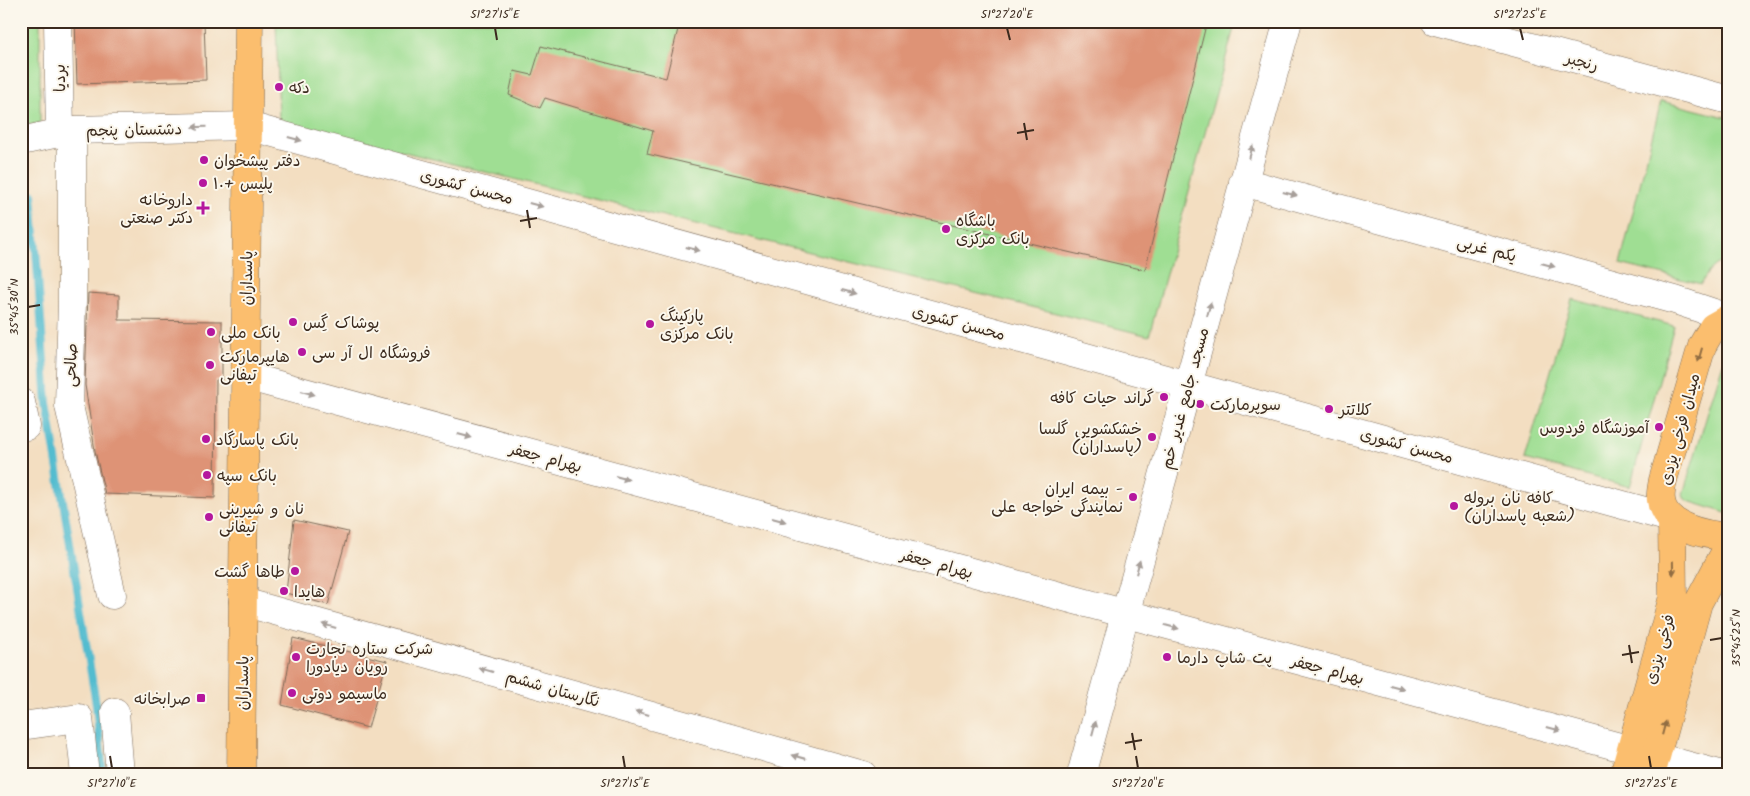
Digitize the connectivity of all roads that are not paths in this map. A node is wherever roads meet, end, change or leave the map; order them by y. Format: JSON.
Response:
{"nodes":[{"id":1,"x":58,"y":21,"type":"edge"},
{"id":2,"x":249,"y":21,"type":"edge"},
{"id":3,"x":1288,"y":21,"type":"edge"},
{"id":4,"x":1435,"y":21,"type":"edge"},
{"id":5,"x":1729,"y":100,"type":"edge"},
{"id":6,"x":248,"y":126,"type":"junction"},
{"id":7,"x":66,"y":132,"type":"junction"},
{"id":8,"x":21,"y":141,"type":"edge"},
{"id":9,"x":1244,"y":182,"type":"junction"},
{"id":10,"x":1729,"y":318,"type":"edge"},
{"id":11,"x":244,"y":376,"type":"junction"},
{"id":12,"x":1188,"y":385,"type":"junction"},
{"id":13,"x":1671,"y":519,"type":"junction"},
{"id":14,"x":1729,"y":537,"type":"edge"},
{"id":15,"x":1729,"y":545,"type":"edge"},
{"id":16,"x":112,"y":595,"type":"dead end"},
{"id":17,"x":243,"y":602,"type":"junction"},
{"id":18,"x":1125,"y":614,"type":"junction"},
{"id":19,"x":116,"y":712,"type":"dead end"},
{"id":20,"x":32,"y":724,"type":"edge"},
{"id":21,"x":1640,"y":764,"type":"edge"},
{"id":22,"x":85,"y":775,"type":"edge"},
{"id":23,"x":120,"y":775,"type":"edge"},
{"id":24,"x":241,"y":775,"type":"edge"},
{"id":25,"x":863,"y":775,"type":"edge"},
{"id":26,"x":1081,"y":775,"type":"edge"},
{"id":27,"x":1723,"y":775,"type":"edge"}],
"edges":[{"from":1,"to":7,"type":"street","name":"بردیا"},
{"from":2,"to":6,"type":"main road","name":"پاسداران"},
{"from":9,"to":3,"type":"street","name":"مسجد جامع غدیر خم","one_way":true},
{"from":4,"to":5,"type":"street","name":"رنجبر"},
{"from":6,"to":7,"type":"street","name":"دشتستان پنجم","one_way":true},
{"from":6,"to":11,"type":"main road","name":"پاسداران"},
{"from":6,"to":12,"type":"street","name":"محسن کشوری","one_way":true},
{"from":7,"to":8,"type":"street","name":"دشتستان پنجم"},
{"from":7,"to":16,"type":"street","name":"صالحی"},
{"from":9,"to":10,"type":"street","name":"یکم غربی","one_way":true},
{"from":12,"to":9,"type":"street","name":"مسجد جامع غدیر خم","one_way":true},
{"from":10,"to":13,"type":"main road","name":"میدان فرخی یزدی","one_way":true},
{"from":11,"to":17,"type":"main road","name":"پاسداران"},
{"from":11,"to":18,"type":"street","name":"بهرام جعفر","one_way":true},
{"from":12,"to":13,"type":"street","name":"محسن کشوری"},
{"from":18,"to":12,"type":"street","name":"مسجد جامع غدیر خم","one_way":true},
{"from":13,"to":14,"type":"main road"},
{"from":13,"to":21,"type":"main road","name":"فرخی یزدی","one_way":true},
{"from":21,"to":15,"type":"main road","name":"فرخی یزدی","one_way":true},
{"from":17,"to":24,"type":"main road","name":"پاسداران"},
{"from":25,"to":17,"type":"street","name":"نگارستان ششم","one_way":true},
{"from":18,"to":21,"type":"street","name":"بهرام جعفر","one_way":true},
{"from":26,"to":18,"type":"street","name":"مسجد جامع غدیر خم","one_way":true},
{"from":19,"to":23,"type":"street"},
{"from":20,"to":22,"type":"street"},
{"from":21,"to":27,"type":"street","name":"بهرام جعفر"}]}
